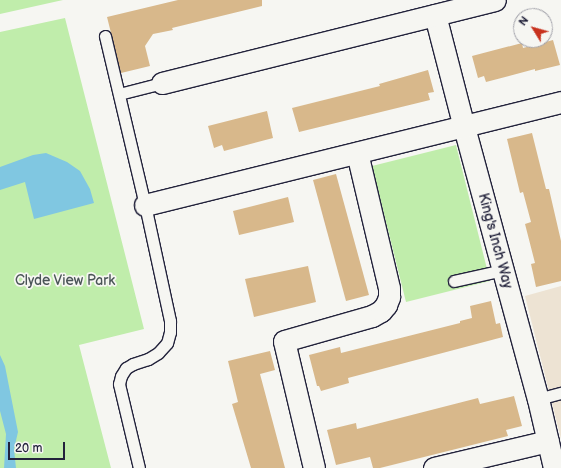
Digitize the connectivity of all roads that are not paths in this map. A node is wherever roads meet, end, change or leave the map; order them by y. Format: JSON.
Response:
{"nodes":[{"id":1,"x":495,"y":0,"type":"edge"},
{"id":2,"x":436,"y":15,"type":"junction"},
{"id":3,"x":105,"y":36,"type":"dead end"},
{"id":4,"x":162,"y":83,"type":"joint"},
{"id":5,"x":119,"y":94,"type":"junction"},
{"id":6,"x":561,"y":102,"type":"edge"},
{"id":7,"x":464,"y":126,"type":"junction"},
{"id":8,"x":357,"y":152,"type":"junction"},
{"id":9,"x":145,"y":205,"type":"junction"},
{"id":10,"x":503,"y":270,"type":"junction"},
{"id":11,"x":454,"y":281,"type":"dead end"},
{"id":12,"x":561,"y":393,"type":"edge"},
{"id":13,"x":538,"y":399,"type":"junction"},
{"id":14,"x":548,"y":441,"type":"junction"},
{"id":15,"x":140,"y":468,"type":"edge"},
{"id":16,"x":314,"y":468,"type":"edge"},
{"id":17,"x":434,"y":468,"type":"edge"},
{"id":18,"x":554,"y":468,"type":"edge"}],
"edges":[{"from":1,"to":2,"type":"street"},
{"from":2,"to":4,"type":"street"},
{"from":2,"to":7,"type":"street","name":"King's Inch Way"},
{"from":3,"to":5,"type":"lane"},
{"from":4,"to":5,"type":"lane"},
{"from":5,"to":9,"type":"lane"},
{"from":6,"to":7,"type":"street"},
{"from":7,"to":8,"type":"street"},
{"from":7,"to":10,"type":"street","name":"King's Inch Way"},
{"from":8,"to":9,"type":"street"},
{"from":8,"to":16,"type":"street"},
{"from":9,"to":15,"type":"lane"},
{"from":10,"to":11,"type":"lane"},
{"from":10,"to":13,"type":"street","name":"King's Inch Way"},
{"from":12,"to":13,"type":"lane"},
{"from":13,"to":14,"type":"street","name":"King's Inch Way"},
{"from":14,"to":17,"type":"street"},
{"from":14,"to":18,"type":"street","name":"King's Inch Way"}]}
